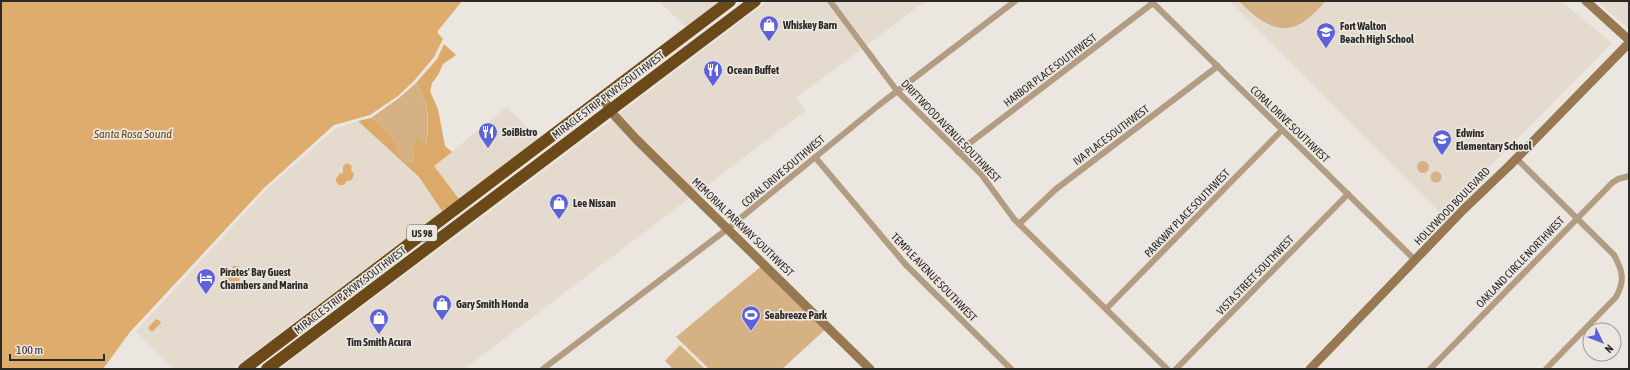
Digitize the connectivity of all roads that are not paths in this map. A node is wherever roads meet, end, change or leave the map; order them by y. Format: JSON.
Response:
{"nodes":[{"id":1,"x":730,"y":1,"type":"edge"},
{"id":2,"x":754,"y":1,"type":"edge"},
{"id":3,"x":830,"y":1,"type":"edge"},
{"id":4,"x":1015,"y":1,"type":"edge"},
{"id":5,"x":1586,"y":1,"type":"edge"},
{"id":6,"x":1152,"y":2,"type":"edge"},
{"id":7,"x":1629,"y":41,"type":"edge"},
{"id":8,"x":1218,"y":66,"type":"junction"},
{"id":9,"x":897,"y":90,"type":"junction"},
{"id":10,"x":602,"y":98,"type":"junction"},
{"id":11,"x":610,"y":110,"type":"junction"},
{"id":12,"x":1282,"y":130,"type":"junction"},
{"id":13,"x":958,"y":152,"type":"junction"},
{"id":14,"x":815,"y":157,"type":"junction"},
{"id":15,"x":1516,"y":158,"type":"junction"},
{"id":16,"x":1629,"y":176,"type":"edge"},
{"id":17,"x":1348,"y":194,"type":"junction"},
{"id":18,"x":1577,"y":218,"type":"junction"},
{"id":19,"x":1019,"y":224,"type":"junction"},
{"id":20,"x":728,"y":229,"type":"junction"},
{"id":21,"x":1416,"y":261,"type":"junction"},
{"id":22,"x":1106,"y":309,"type":"junction"},
{"id":23,"x":864,"y":367,"type":"edge"},
{"id":24,"x":244,"y":369,"type":"edge"},
{"id":25,"x":267,"y":369,"type":"edge"},
{"id":26,"x":543,"y":369,"type":"edge"},
{"id":27,"x":1012,"y":369,"type":"edge"},
{"id":28,"x":1167,"y":369,"type":"edge"},
{"id":29,"x":1176,"y":369,"type":"edge"},
{"id":30,"x":1310,"y":369,"type":"edge"},
{"id":31,"x":1430,"y":369,"type":"edge"},
{"id":32,"x":1546,"y":369,"type":"edge"}],
"edges":[{"from":1,"to":10,"type":"highway","name":"MIRACLE STRIP PKWY SOUTHWEST","number":"US 98"},
{"from":2,"to":11,"type":"highway","name":"MIRACLE STRIP PKWY SOUTHWEST","number":"US 98"},
{"from":3,"to":9,"type":"street","name":"DRIFTWOOD AVENUE SOUTHWEST"},
{"from":4,"to":9,"type":"street","name":"CORAL DRIVE SOUTHWEST"},
{"from":5,"to":7,"type":"street"},
{"from":6,"to":8,"type":"street","name":"CORAL DRIVE SOUTHWEST"},
{"from":6,"to":13,"type":"street","name":"HARBOR PLACE SOUTHWEST"},
{"from":7,"to":15,"type":"street","name":"HOLLYWOOD BOULEVARD"},
{"from":8,"to":12,"type":"street","name":"CORAL DRIVE SOUTHWEST"},
{"from":8,"to":19,"type":"street","name":"IVA PLACE SOUTHWEST"},
{"from":9,"to":13,"type":"street","name":"DRIFTWOOD AVENUE SOUTHWEST"},
{"from":9,"to":14,"type":"street","name":"CORAL DRIVE SOUTHWEST"},
{"from":10,"to":11,"type":"street","name":"MEMORIAL PARKWAY SOUTHWEST"},
{"from":10,"to":24,"type":"highway","name":"MIRACLE STRIP PKWY SOUTHWEST","number":"US 98"},
{"from":11,"to":20,"type":"street","name":"MEMORIAL PARKWAY SOUTHWEST"},
{"from":11,"to":25,"type":"highway","name":"MIRACLE STRIP PKWY SOUTHWEST","number":"US 98"},
{"from":12,"to":17,"type":"street","name":"CORAL DRIVE SOUTHWEST"},
{"from":12,"to":22,"type":"street","name":"PARKWAY PLACE SOUTHWEST"},
{"from":13,"to":19,"type":"street","name":"DRIFTWOOD AVENUE SOUTHWEST"},
{"from":14,"to":20,"type":"street","name":"CORAL DRIVE SOUTHWEST"},
{"from":14,"to":27,"type":"street","name":"TEMPLE AVENUE SOUTHWEST"},
{"from":15,"to":18,"type":"street"},
{"from":15,"to":21,"type":"street","name":"HOLLYWOOD BOULEVARD"},
{"from":16,"to":18,"type":"street","name":"OAKLAND CIRCLE NORTHWEST"},
{"from":17,"to":21,"type":"street","name":"CORAL DRIVE SOUTHWEST"},
{"from":17,"to":29,"type":"street","name":"VISTA STREET SOUTHWEST"},
{"from":18,"to":31,"type":"street","name":"OAKLAND CIRCLE NORTHWEST"},
{"from":18,"to":32,"type":"street"},
{"from":19,"to":22,"type":"street","name":"DRIFTWOOD AVENUE SOUTHWEST"},
{"from":20,"to":23,"type":"street","name":"MEMORIAL PARKWAY SOUTHWEST"},
{"from":20,"to":26,"type":"street","name":"CORAL DRIVE SOUTHWEST"},
{"from":21,"to":30,"type":"street","name":"HOLLYWOOD BOULEVARD"},
{"from":22,"to":28,"type":"street","name":"DRIFTWOOD AVENUE SOUTHWEST"}]}
